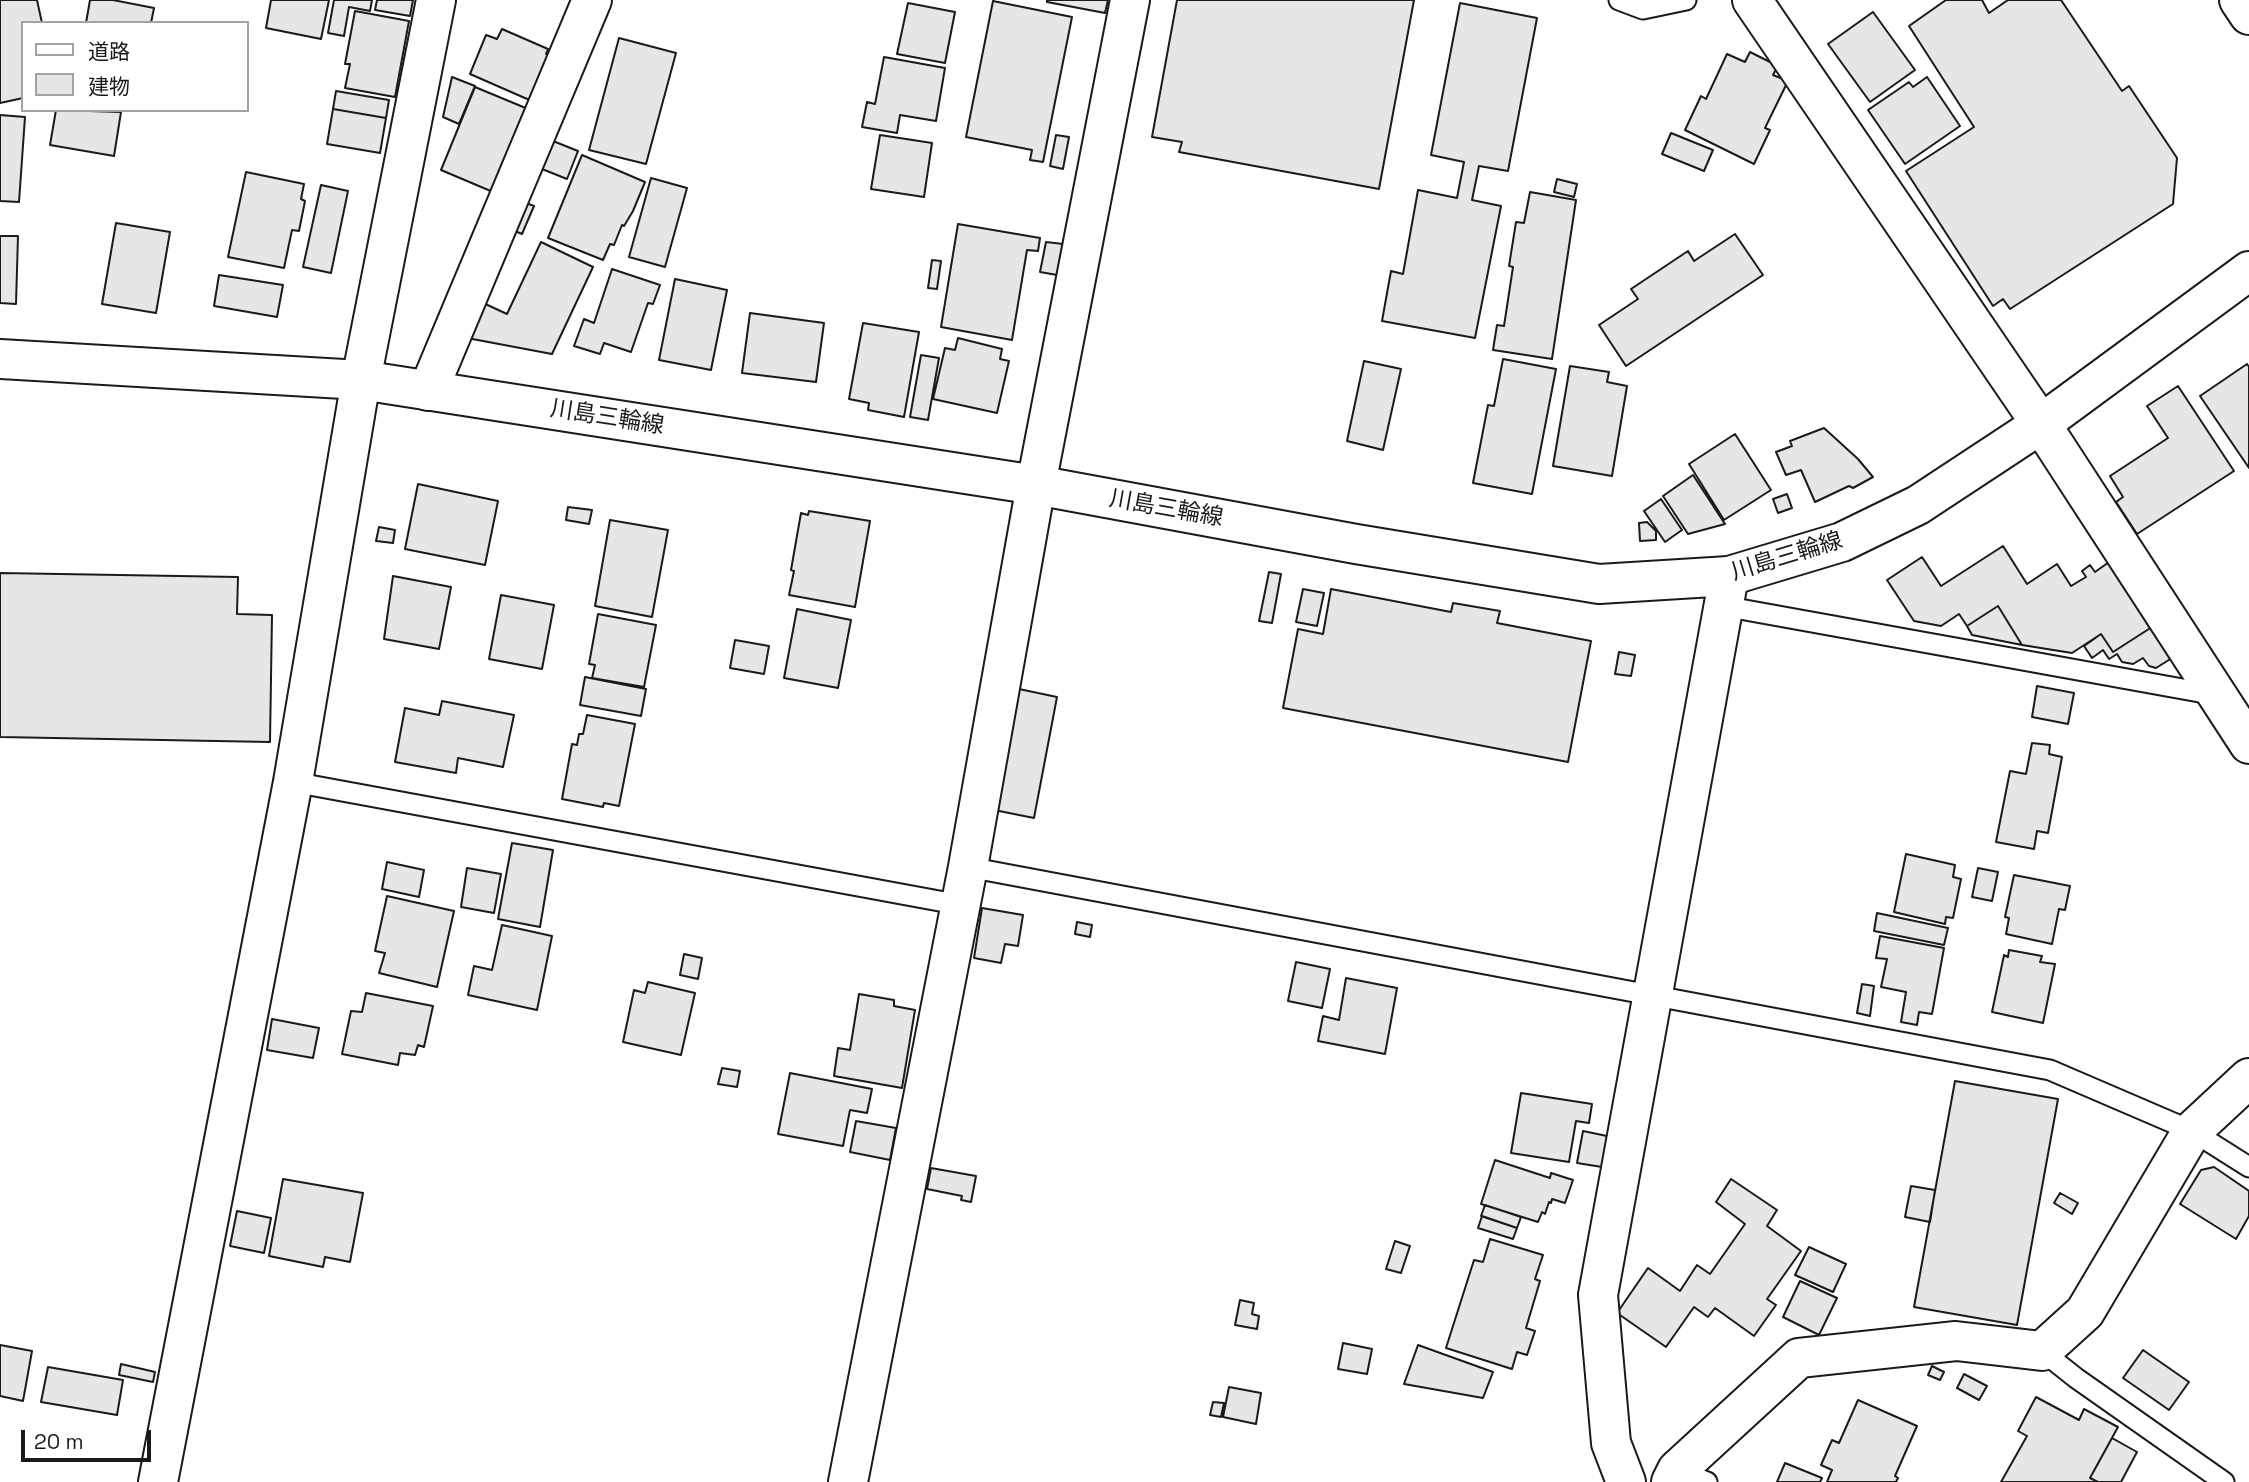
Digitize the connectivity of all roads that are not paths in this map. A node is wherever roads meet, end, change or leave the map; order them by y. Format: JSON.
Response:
{"nodes":[{"id":1,"x":436,"y":0,"type":"edge"},
{"id":2,"x":593,"y":0,"type":"edge"},
{"id":3,"x":1130,"y":0,"type":"edge"},
{"id":4,"x":1619,"y":0,"type":"edge"},
{"id":5,"x":1686,"y":0,"type":"edge"},
{"id":6,"x":1752,"y":0,"type":"edge"},
{"id":7,"x":2239,"y":0,"type":"edge"},
{"id":8,"x":2249,"y":15,"type":"edge"},
{"id":9,"x":2249,"y":271,"type":"edge"},
{"id":10,"x":0,"y":359,"type":"edge"},
{"id":11,"x":361,"y":380,"type":"junction"},
{"id":12,"x":428,"y":391,"type":"junction"},
{"id":13,"x":2041,"y":424,"type":"junction"},
{"id":14,"x":1036,"y":485,"type":"junction"},
{"id":15,"x":1726,"y":591,"type":"junction"},
{"id":16,"x":2217,"y":695,"type":"junction"},
{"id":17,"x":2249,"y":744,"type":"edge"},
{"id":18,"x":293,"y":782,"type":"junction"},
{"id":19,"x":968,"y":867,"type":"junction"},
{"id":20,"x":961,"y":905,"type":"junction"},
{"id":21,"x":1653,"y":996,"type":"junction"},
{"id":22,"x":2249,"y":1078,"type":"edge"},
{"id":23,"x":2192,"y":1131,"type":"junction"},
{"id":24,"x":2249,"y":1167,"type":"edge"},
{"id":25,"x":2042,"y":1351,"type":"junction"},
{"id":26,"x":1685,"y":1478,"type":"edge"},
{"id":27,"x":158,"y":1482,"type":"edge"},
{"id":28,"x":848,"y":1482,"type":"edge"},
{"id":29,"x":1626,"y":1482,"type":"edge"},
{"id":30,"x":2224,"y":1482,"type":"edge"}],
"edges":[{"from":1,"to":11,"type":"main road"},
{"from":2,"to":12,"type":"main road"},
{"from":3,"to":14,"type":"main road"},
{"from":4,"to":5,"type":"lane"},
{"from":6,"to":13,"type":"main road"},
{"from":7,"to":8,"type":"main road"},
{"from":9,"to":13,"type":"main road","name":"川島三輪線"},
{"from":10,"to":11,"type":"main road","name":"川島三輪線"},
{"from":11,"to":12,"type":"main road","name":"川島三輪線"},
{"from":11,"to":18,"type":"main road"},
{"from":12,"to":14,"type":"main road","name":"川島三輪線"},
{"from":13,"to":15,"type":"main road","name":"川島三輪線"},
{"from":13,"to":16,"type":"main road"},
{"from":14,"to":15,"type":"main road","name":"川島三輪線"},
{"from":14,"to":19,"type":"main road"},
{"from":15,"to":16,"type":"lane"},
{"from":15,"to":21,"type":"main road"},
{"from":16,"to":17,"type":"main road"},
{"from":18,"to":20,"type":"lane"},
{"from":18,"to":27,"type":"main road"},
{"from":19,"to":20,"type":"main road"},
{"from":19,"to":21,"type":"lane"},
{"from":20,"to":28,"type":"main road"},
{"from":21,"to":23,"type":"lane"},
{"from":21,"to":29,"type":"main road"},
{"from":22,"to":23,"type":"main road"},
{"from":23,"to":24,"type":"lane"},
{"from":23,"to":25,"type":"main road"},
{"from":25,"to":26,"type":"main road"},
{"from":25,"to":30,"type":"lane"}]}
